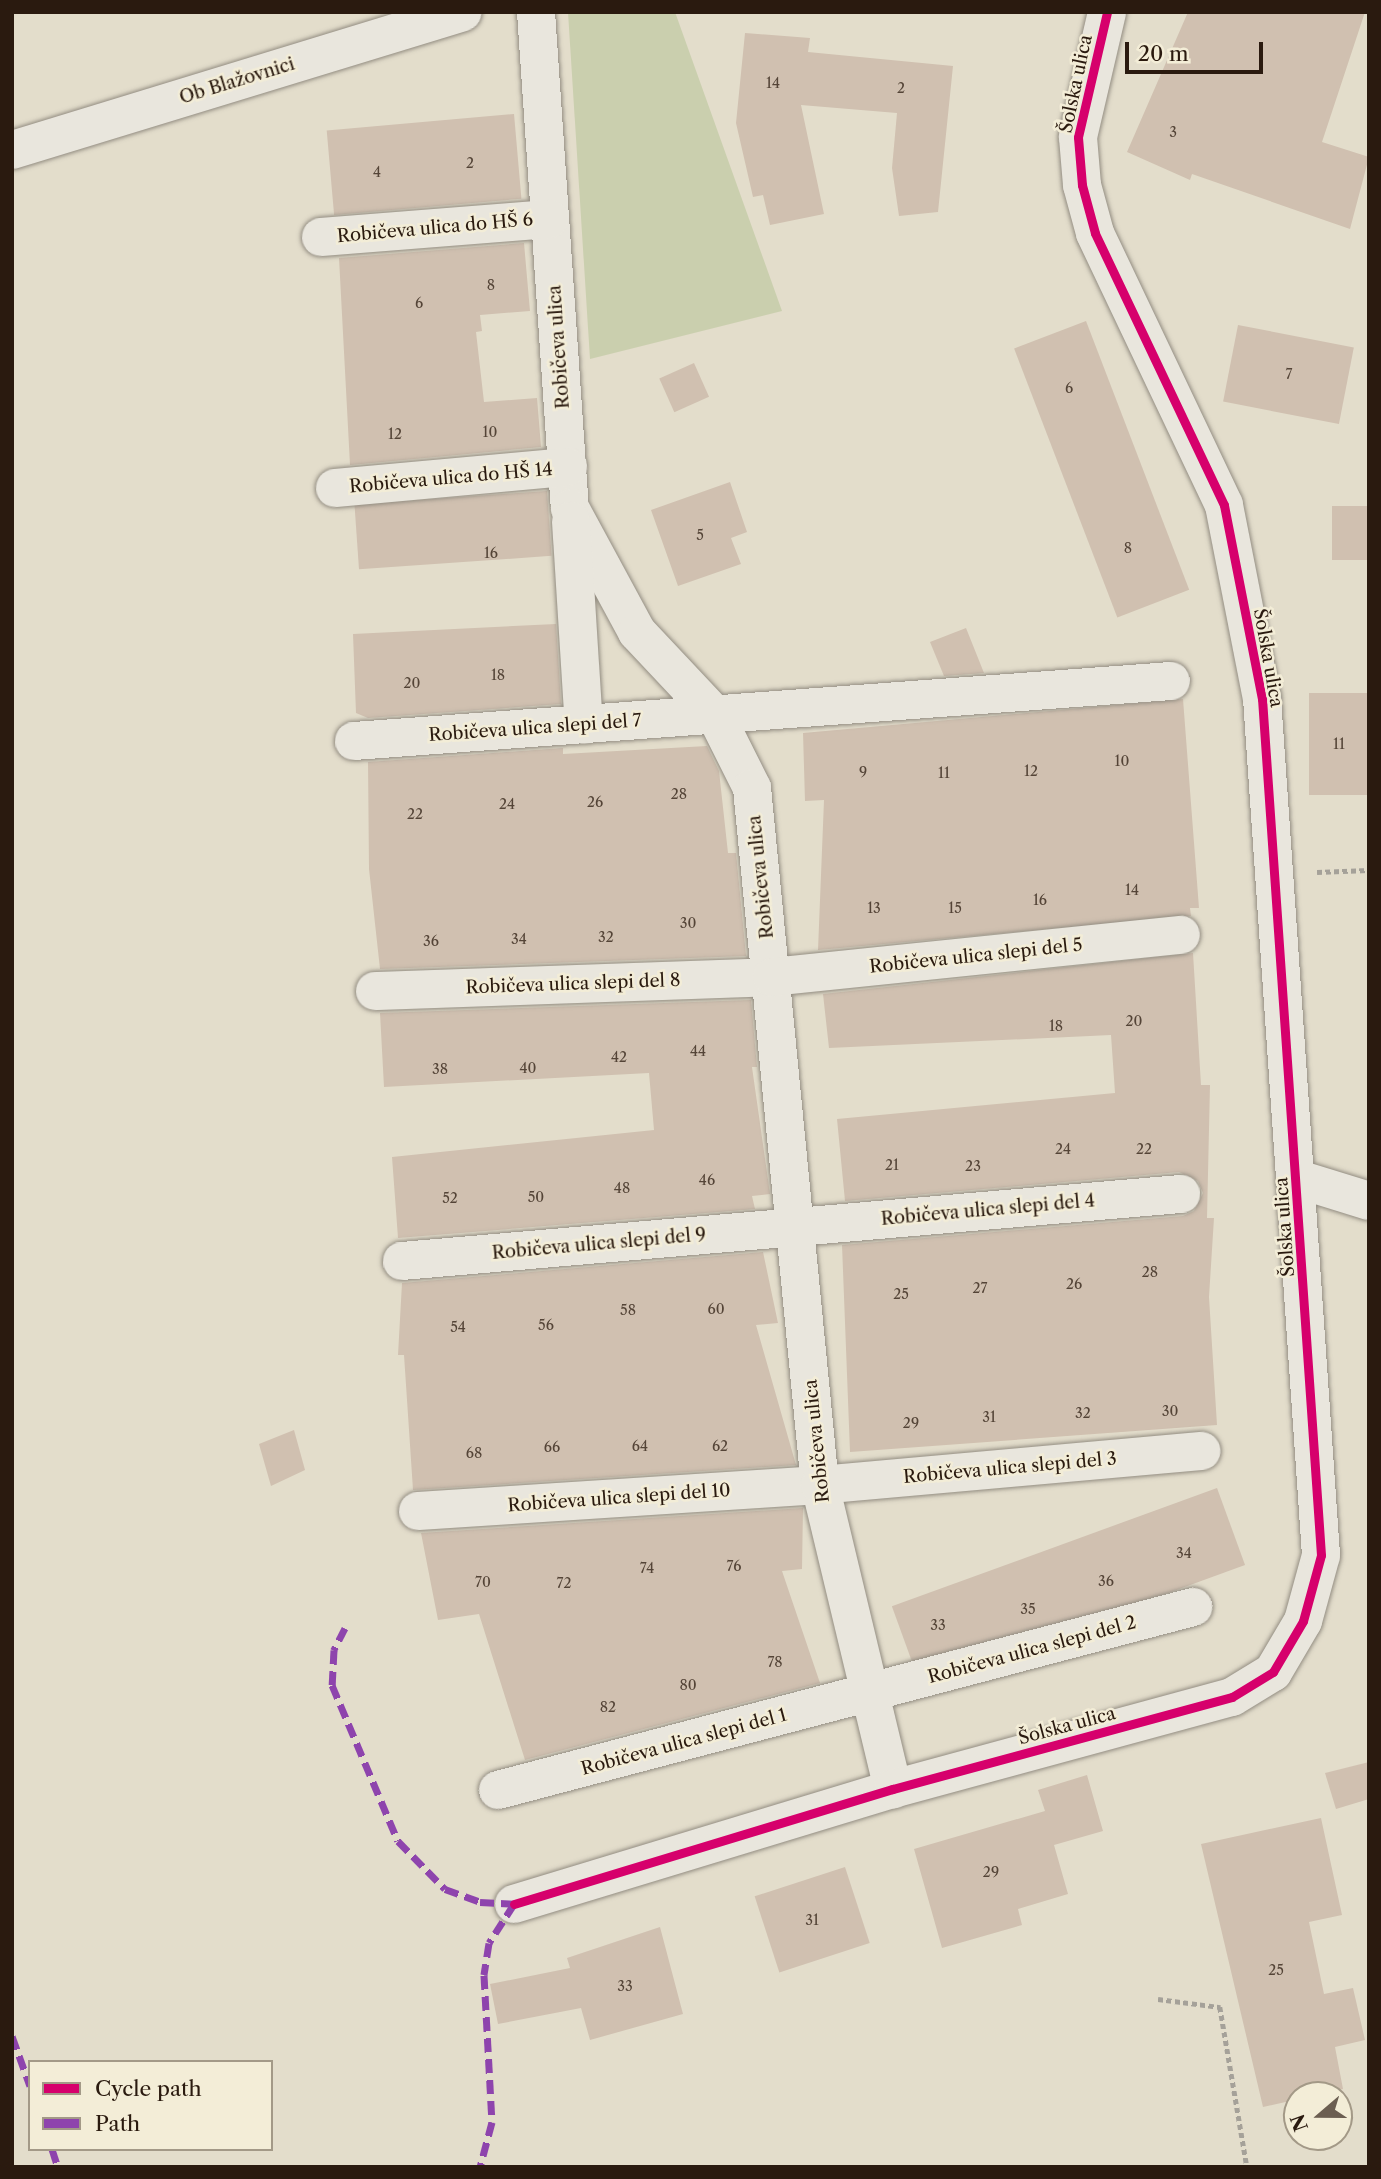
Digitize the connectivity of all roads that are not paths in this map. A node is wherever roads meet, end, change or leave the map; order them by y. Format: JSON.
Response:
{"nodes":[{"id":1,"x":536,"y":12,"type":"edge"},
{"id":2,"x":1107,"y":12,"type":"edge"},
{"id":3,"x":460,"y":13,"type":"edge"},
{"id":4,"x":12,"y":149,"type":"edge"},
{"id":5,"x":549,"y":219,"type":"junction"},
{"id":6,"x":321,"y":237,"type":"dead end"},
{"id":7,"x":568,"y":467,"type":"junction"},
{"id":8,"x":335,"y":488,"type":"dead end"},
{"id":9,"x":570,"y":508,"type":"junction"},
{"id":10,"x":1171,"y":681,"type":"dead end"},
{"id":11,"x":716,"y":716,"type":"junction"},
{"id":12,"x":584,"y":725,"type":"junction"},
{"id":13,"x":354,"y":741,"type":"dead end"},
{"id":14,"x":1181,"y":935,"type":"dead end"},
{"id":15,"x":772,"y":977,"type":"junction"},
{"id":16,"x":375,"y":991,"type":"dead end"},
{"id":17,"x":1298,"y":1180,"type":"junction"},
{"id":18,"x":1181,"y":1194,"type":"dead end"},
{"id":19,"x":1369,"y":1201,"type":"edge"},
{"id":20,"x":796,"y":1227,"type":"junction"},
{"id":21,"x":402,"y":1261,"type":"dead end"},
{"id":22,"x":1201,"y":1451,"type":"dead end"},
{"id":23,"x":820,"y":1485,"type":"junction"},
{"id":24,"x":418,"y":1511,"type":"dead end"},
{"id":25,"x":1193,"y":1606,"type":"dead end"},
{"id":26,"x":870,"y":1694,"type":"junction"},
{"id":27,"x":893,"y":1789,"type":"junction"},
{"id":28,"x":498,"y":1790,"type":"dead end"},
{"id":29,"x":514,"y":1904,"type":"dead end"}],
"edges":[{"from":1,"to":5,"type":"street","name":"Robičeva ulica"},
{"from":2,"to":17,"type":"street","name":"Šolska ulica"},
{"from":3,"to":4,"type":"street","name":"Ob Blažovnici"},
{"from":5,"to":6,"type":"street","name":"Robičeva ulica do HŠ 6"},
{"from":5,"to":7,"type":"street","name":"Robičeva ulica"},
{"from":7,"to":8,"type":"street","name":"Robičeva ulica do HŠ 14"},
{"from":7,"to":9,"type":"street","name":"Robičeva ulica"},
{"from":9,"to":11,"type":"street","name":"Robičeva ulica"},
{"from":9,"to":12,"type":"street"},
{"from":10,"to":11,"type":"street","name":"Robičeva ulica slepi del 7"},
{"from":11,"to":12,"type":"street","name":"Robičeva ulica slepi del 7"},
{"from":11,"to":15,"type":"street","name":"Robičeva ulica"},
{"from":12,"to":13,"type":"street","name":"Robičeva ulica slepi del 7"},
{"from":14,"to":15,"type":"street","name":"Robičeva ulica slepi del 5"},
{"from":15,"to":16,"type":"street","name":"Robičeva ulica slepi del 8"},
{"from":15,"to":20,"type":"street","name":"Robičeva ulica"},
{"from":17,"to":19,"type":"street"},
{"from":17,"to":27,"type":"street","name":"Šolska ulica"},
{"from":18,"to":20,"type":"street","name":"Robičeva ulica slepi del 4"},
{"from":20,"to":21,"type":"street","name":"Robičeva ulica slepi del 9"},
{"from":20,"to":23,"type":"street","name":"Robičeva ulica"},
{"from":22,"to":23,"type":"street","name":"Robičeva ulica slepi del 3"},
{"from":23,"to":24,"type":"street","name":"Robičeva ulica slepi del 10"},
{"from":23,"to":26,"type":"street","name":"Robičeva ulica"},
{"from":25,"to":26,"type":"street","name":"Robičeva ulica slepi del 2"},
{"from":26,"to":27,"type":"street","name":"Robičeva ulica"},
{"from":26,"to":28,"type":"street","name":"Robičeva ulica slepi del 1"},
{"from":27,"to":29,"type":"street","name":"Šolska ulica"}]}
